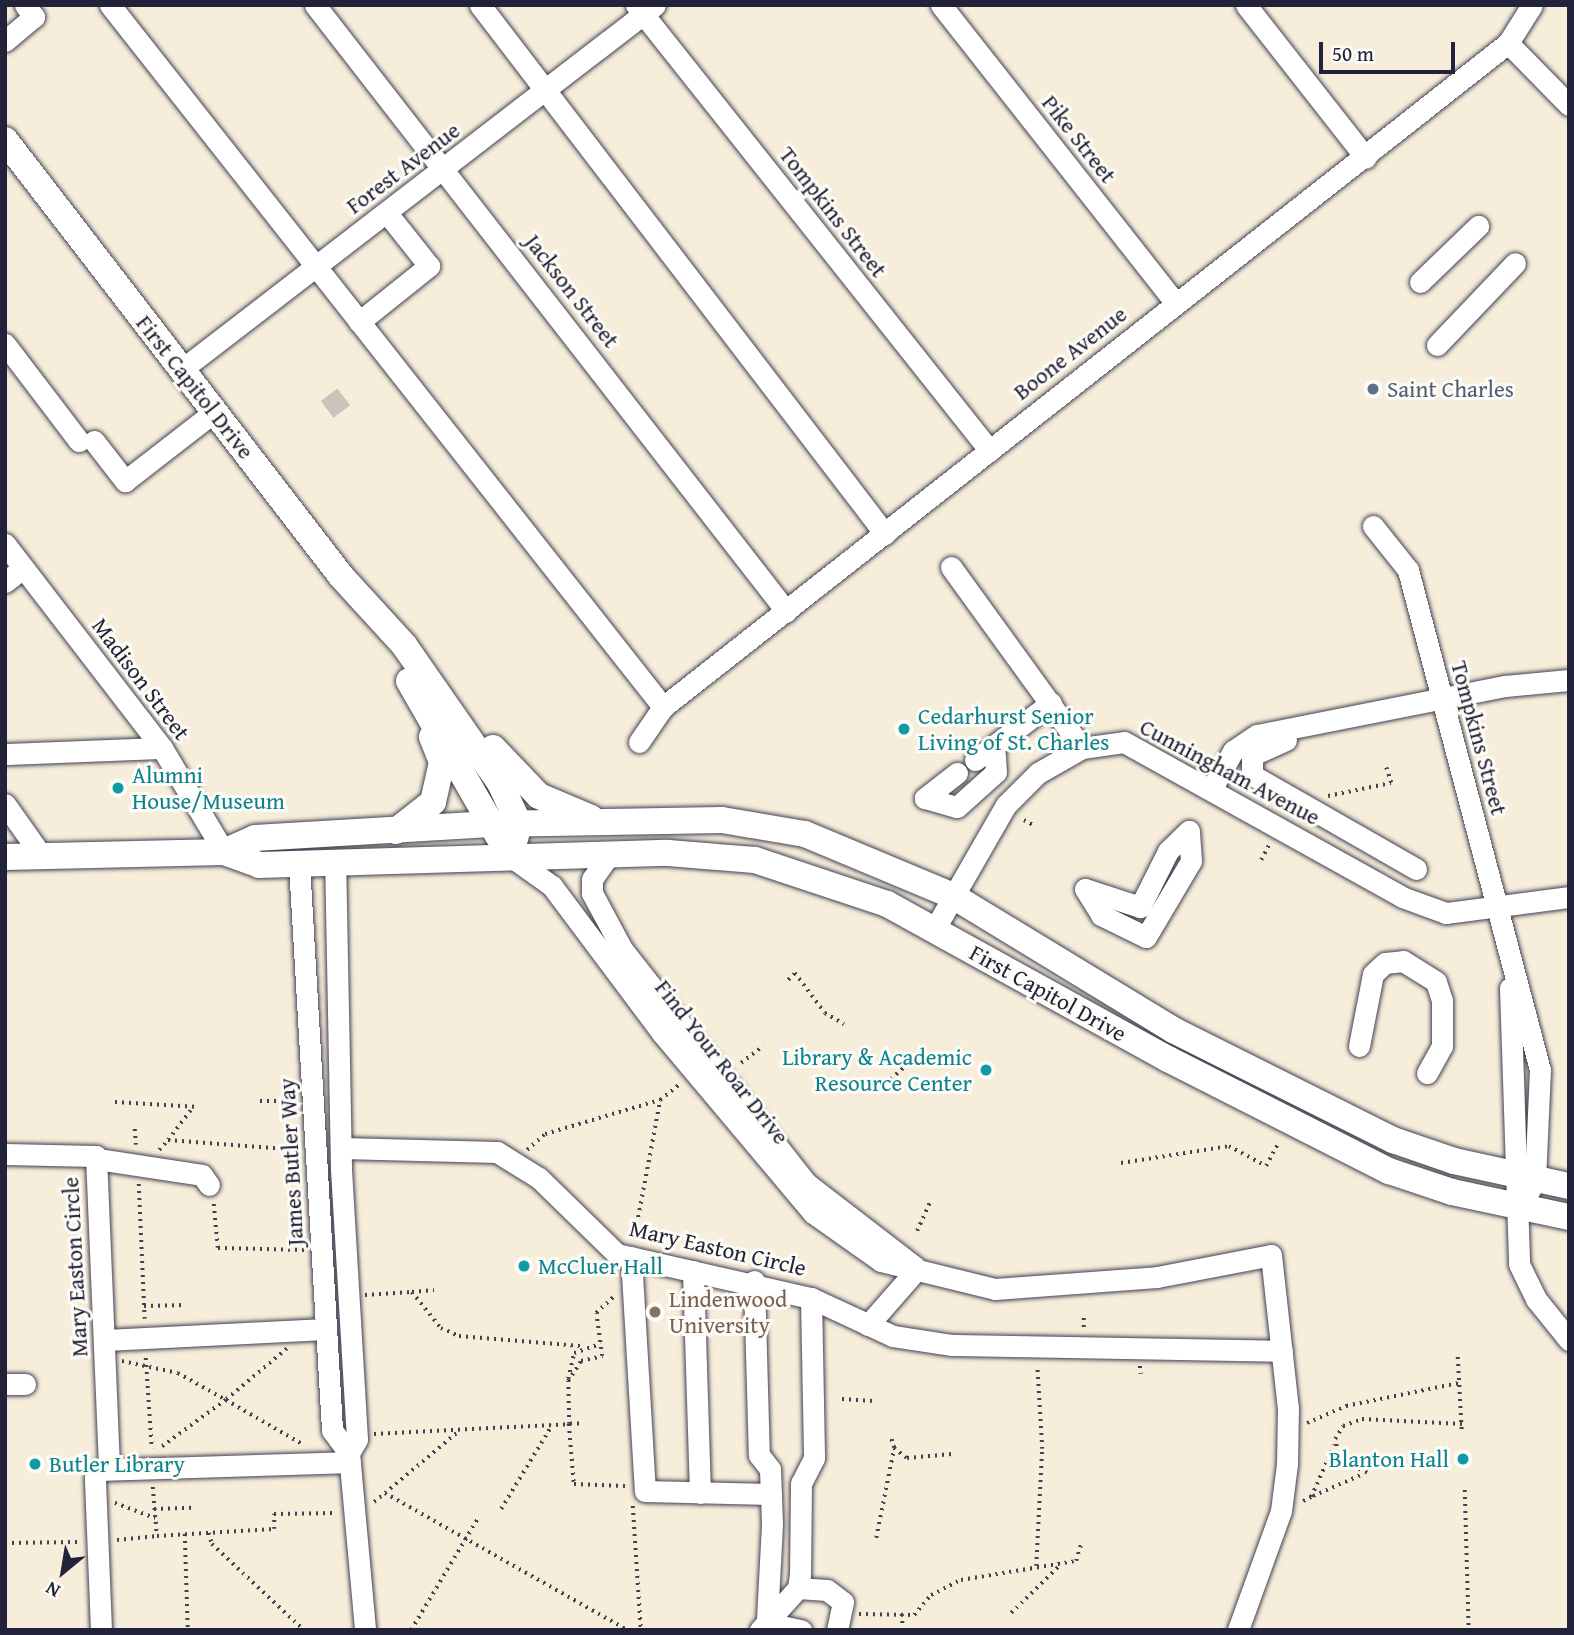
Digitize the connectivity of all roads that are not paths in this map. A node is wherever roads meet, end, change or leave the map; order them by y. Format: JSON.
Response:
{"nodes":[{"id":1,"x":110,"y":5,"type":"edge"},
{"id":2,"x":314,"y":5,"type":"edge"},
{"id":3,"x":480,"y":5,"type":"edge"},
{"id":4,"x":941,"y":5,"type":"edge"},
{"id":5,"x":1246,"y":5,"type":"edge"},
{"id":6,"x":1532,"y":5,"type":"edge"},
{"id":7,"x":645,"y":8,"type":"edge"},
{"id":8,"x":37,"y":9,"type":"edge"},
{"id":9,"x":5,"y":41,"type":"edge"},
{"id":10,"x":1508,"y":43,"type":"junction"},
{"id":11,"x":547,"y":90,"type":"junction"},
{"id":12,"x":1569,"y":105,"type":"edge"},
{"id":13,"x":5,"y":140,"type":"edge"},
{"id":14,"x":1366,"y":158,"type":"junction"},
{"id":15,"x":445,"y":169,"type":"junction"},
{"id":16,"x":387,"y":213,"type":"junction"},
{"id":17,"x":1478,"y":226,"type":"dead end"},
{"id":18,"x":1515,"y":264,"type":"dead end"},
{"id":19,"x":316,"y":268,"type":"junction"},
{"id":20,"x":1420,"y":282,"type":"dead end"},
{"id":21,"x":1176,"y":304,"type":"junction"},
{"id":22,"x":359,"y":322,"type":"junction"},
{"id":23,"x":5,"y":344,"type":"edge"},
{"id":24,"x":1437,"y":345,"type":"dead end"},
{"id":25,"x":181,"y":370,"type":"junction"},
{"id":26,"x":214,"y":412,"type":"junction"},
{"id":27,"x":990,"y":451,"type":"junction"},
{"id":28,"x":1373,"y":526,"type":"dead end"},
{"id":29,"x":885,"y":534,"type":"junction"},
{"id":30,"x":5,"y":544,"type":"edge"},
{"id":31,"x":951,"y":567,"type":"dead end"},
{"id":32,"x":23,"y":568,"type":"junction"},
{"id":33,"x":5,"y":582,"type":"edge"},
{"id":34,"x":786,"y":611,"type":"junction"},
{"id":35,"x":396,"y":639,"type":"junction"},
{"id":36,"x":1569,"y":680,"type":"edge"},
{"id":37,"x":409,"y":681,"type":"junction"},
{"id":38,"x":1441,"y":701,"type":"junction"},
{"id":39,"x":1051,"y":703,"type":"junction"},
{"id":40,"x":663,"y":707,"type":"junction"},
{"id":41,"x":1302,"y":736,"type":"dead end"},
{"id":42,"x":639,"y":742,"type":"dead end"},
{"id":43,"x":994,"y":746,"type":"junction"},
{"id":44,"x":162,"y":748,"type":"junction"},
{"id":45,"x":1082,"y":748,"type":"junction"},
{"id":46,"x":5,"y":754,"type":"edge"},
{"id":47,"x":975,"y":760,"type":"dead end"},
{"id":48,"x":957,"y":773,"type":"dead end"},
{"id":49,"x":1212,"y":788,"type":"junction"},
{"id":50,"x":5,"y":804,"type":"edge"},
{"id":51,"x":602,"y":823,"type":"junction"},
{"id":52,"x":491,"y":824,"type":"junction"},
{"id":53,"x":519,"y":824,"type":"junction"},
{"id":54,"x":1189,"y":831,"type":"joint"},
{"id":55,"x":389,"y":834,"type":"junction"},
{"id":56,"x":224,"y":852,"type":"junction"},
{"id":57,"x":41,"y":855,"type":"junction"},
{"id":58,"x":610,"y":855,"type":"junction"},
{"id":59,"x":510,"y":856,"type":"junction"},
{"id":60,"x":5,"y":858,"type":"edge"},
{"id":61,"x":335,"y":862,"type":"junction"},
{"id":62,"x":299,"y":864,"type":"junction"},
{"id":63,"x":1416,"y":869,"type":"dead end"},
{"id":64,"x":953,"y":897,"type":"junction"},
{"id":65,"x":1569,"y":897,"type":"edge"},
{"id":66,"x":1495,"y":910,"type":"junction"},
{"id":67,"x":934,"y":930,"type":"junction"},
{"id":68,"x":1511,"y":974,"type":"junction"},
{"id":69,"x":1359,"y":1046,"type":"dead end"},
{"id":70,"x":1427,"y":1073,"type":"dead end"},
{"id":71,"x":341,"y":1149,"type":"junction"},
{"id":72,"x":5,"y":1154,"type":"edge"},
{"id":73,"x":104,"y":1160,"type":"dead end"},
{"id":74,"x":1524,"y":1179,"type":"junction"},
{"id":75,"x":209,"y":1185,"type":"road end"},
{"id":76,"x":1569,"y":1186,"type":"edge"},
{"id":77,"x":1518,"y":1209,"type":"junction"},
{"id":78,"x":1569,"y":1217,"type":"edge"},
{"id":79,"x":631,"y":1257,"type":"junction"},
{"id":80,"x":917,"y":1269,"type":"junction"},
{"id":81,"x":692,"y":1270,"type":"junction"},
{"id":82,"x":754,"y":1281,"type":"junction"},
{"id":83,"x":811,"y":1298,"type":"junction"},
{"id":84,"x":868,"y":1325,"type":"junction"},
{"id":85,"x":318,"y":1329,"type":"junction"},
{"id":86,"x":1569,"y":1340,"type":"edge"},
{"id":87,"x":110,"y":1350,"type":"junction"},
{"id":88,"x":1282,"y":1351,"type":"junction"},
{"id":89,"x":347,"y":1453,"type":"junction"},
{"id":90,"x":108,"y":1465,"type":"junction"},
{"id":91,"x":700,"y":1493,"type":"junction"},
{"id":92,"x":771,"y":1494,"type":"junction"},
{"id":93,"x":798,"y":1588,"type":"junction"},
{"id":94,"x":840,"y":1622,"type":"edge"},
{"id":95,"x":763,"y":1626,"type":"edge"},
{"id":96,"x":101,"y":1630,"type":"edge"},
{"id":97,"x":365,"y":1630,"type":"edge"},
{"id":98,"x":801,"y":1630,"type":"edge"},
{"id":99,"x":1238,"y":1630,"type":"edge"}],
"edges":[{"from":1,"to":19,"type":"street"},
{"from":2,"to":15,"type":"street","name":"Jackson Street"},
{"from":3,"to":11,"type":"street"},
{"from":4,"to":21,"type":"street","name":"Pike Street"},
{"from":5,"to":14,"type":"street"},
{"from":6,"to":10,"type":"street","name":"Boone Avenue"},
{"from":7,"to":11,"type":"street","name":"Forest Avenue"},
{"from":7,"to":27,"type":"street","name":"Tompkins Street"},
{"from":8,"to":9,"type":"street"},
{"from":10,"to":12,"type":"street"},
{"from":10,"to":14,"type":"street","name":"Boone Avenue"},
{"from":11,"to":15,"type":"street","name":"Forest Avenue"},
{"from":11,"to":29,"type":"street"},
{"from":13,"to":25,"type":"main road","name":"First Capitol Drive"},
{"from":14,"to":21,"type":"street","name":"Boone Avenue"},
{"from":15,"to":16,"type":"street","name":"Forest Avenue"},
{"from":15,"to":34,"type":"street","name":"Jackson Street"},
{"from":16,"to":19,"type":"street","name":"Forest Avenue"},
{"from":16,"to":22,"type":"street"},
{"from":17,"to":20,"type":"street"},
{"from":18,"to":24,"type":"street"},
{"from":19,"to":22,"type":"street"},
{"from":19,"to":25,"type":"street","name":"Forest Avenue"},
{"from":21,"to":27,"type":"street","name":"Boone Avenue"},
{"from":22,"to":40,"type":"street"},
{"from":23,"to":26,"type":"street"},
{"from":25,"to":26,"type":"main road","name":"First Capitol Drive"},
{"from":26,"to":35,"type":"main road","name":"First Capitol Drive"},
{"from":27,"to":29,"type":"street","name":"Boone Avenue"},
{"from":28,"to":38,"type":"street","name":"Tompkins Street"},
{"from":29,"to":34,"type":"street","name":"Boone Avenue"},
{"from":30,"to":32,"type":"street","name":"Madison Street"},
{"from":31,"to":39,"type":"street"},
{"from":32,"to":33,"type":"street"},
{"from":32,"to":44,"type":"street","name":"Madison Street"},
{"from":34,"to":40,"type":"street","name":"Boone Avenue"},
{"from":35,"to":37,"type":"main road","name":"First Capitol Drive"},
{"from":35,"to":51,"type":"main road"},
{"from":35,"to":53,"type":"main road","name":"First Capitol Drive"},
{"from":36,"to":38,"type":"street"},
{"from":37,"to":52,"type":"main road","name":"First Capitol Drive"},
{"from":37,"to":55,"type":"main road"},
{"from":38,"to":49,"type":"street"},
{"from":38,"to":66,"type":"street","name":"Tompkins Street"},
{"from":39,"to":43,"type":"street"},
{"from":39,"to":45,"type":"street"},
{"from":40,"to":42,"type":"street","name":"Boone Avenue"},
{"from":41,"to":63,"type":"street"},
{"from":43,"to":47,"type":"street"},
{"from":43,"to":48,"type":"street"},
{"from":44,"to":46,"type":"street"},
{"from":44,"to":56,"type":"street","name":"Madison Street"},
{"from":45,"to":49,"type":"street","name":"Cunningham Avenue"},
{"from":45,"to":64,"type":"street","name":"Cunningham Avenue"},
{"from":49,"to":66,"type":"street","name":"Cunningham Avenue"},
{"from":50,"to":57,"type":"street"},
{"from":51,"to":53,"type":"main road","name":"First Capitol Drive"},
{"from":51,"to":64,"type":"main road","name":"First Capitol Drive"},
{"from":52,"to":53,"type":"main road","name":"First Capitol Drive"},
{"from":52,"to":55,"type":"main road"},
{"from":52,"to":59,"type":"main road","name":"First Capitol Drive"},
{"from":53,"to":59,"type":"main road"},
{"from":54,"to":54,"type":"street"},
{"from":55,"to":56,"type":"main road"},
{"from":56,"to":57,"type":"main road"},
{"from":56,"to":62,"type":"main road"},
{"from":57,"to":60,"type":"main road"},
{"from":58,"to":59,"type":"main road","name":"First Capitol Drive"},
{"from":58,"to":67,"type":"main road","name":"First Capitol Drive"},
{"from":58,"to":80,"type":"street","name":"Find Your Roar Drive"},
{"from":59,"to":61,"type":"main road"},
{"from":59,"to":80,"type":"street","name":"Find Your Roar Drive"},
{"from":61,"to":62,"type":"main road"},
{"from":61,"to":71,"type":"street","name":"James Butler Way"},
{"from":62,"to":85,"type":"street","name":"James Butler Way"},
{"from":64,"to":67,"type":"street","name":"Cunningham Avenue"},
{"from":64,"to":74,"type":"main road","name":"First Capitol Drive"},
{"from":65,"to":66,"type":"street","name":"Cunningham Avenue"},
{"from":66,"to":68,"type":"street","name":"Tompkins Street"},
{"from":67,"to":77,"type":"main road","name":"First Capitol Drive"},
{"from":68,"to":74,"type":"street","name":"Tompkins Street"},
{"from":68,"to":74,"type":"street","name":"Tompkins Street"},
{"from":69,"to":70,"type":"street"},
{"from":71,"to":79,"type":"street","name":"Mary Easton Circle"},
{"from":71,"to":89,"type":"street","name":"James Butler Way"},
{"from":72,"to":87,"type":"street","name":"Mary Easton Circle"},
{"from":73,"to":75,"type":"street"},
{"from":74,"to":76,"type":"main road","name":"First Capitol Drive"},
{"from":74,"to":77,"type":"street","name":"Tompkins Street"},
{"from":77,"to":78,"type":"main road","name":"First Capitol Drive"},
{"from":77,"to":86,"type":"street"},
{"from":79,"to":81,"type":"street","name":"Mary Easton Circle"},
{"from":79,"to":91,"type":"street"},
{"from":80,"to":84,"type":"street"},
{"from":80,"to":88,"type":"street","name":"Find Your Roar Drive"},
{"from":81,"to":82,"type":"street","name":"Mary Easton Circle"},
{"from":81,"to":91,"type":"street"},
{"from":82,"to":83,"type":"street","name":"Mary Easton Circle"},
{"from":82,"to":92,"type":"street"},
{"from":83,"to":84,"type":"street"},
{"from":83,"to":93,"type":"street","name":"Mary Easton Circle"},
{"from":84,"to":88,"type":"street"},
{"from":85,"to":87,"type":"street"},
{"from":85,"to":89,"type":"street","name":"James Butler Way"},
{"from":87,"to":90,"type":"street","name":"Mary Easton Circle"},
{"from":88,"to":99,"type":"street","name":"Find Your Roar Drive"},
{"from":89,"to":90,"type":"street"},
{"from":89,"to":97,"type":"street","name":"James Butler Way"},
{"from":90,"to":96,"type":"street","name":"Mary Easton Circle"},
{"from":91,"to":92,"type":"street"},
{"from":92,"to":95,"type":"street"},
{"from":93,"to":94,"type":"street"},
{"from":93,"to":95,"type":"street"},
{"from":95,"to":98,"type":"street"}]}
